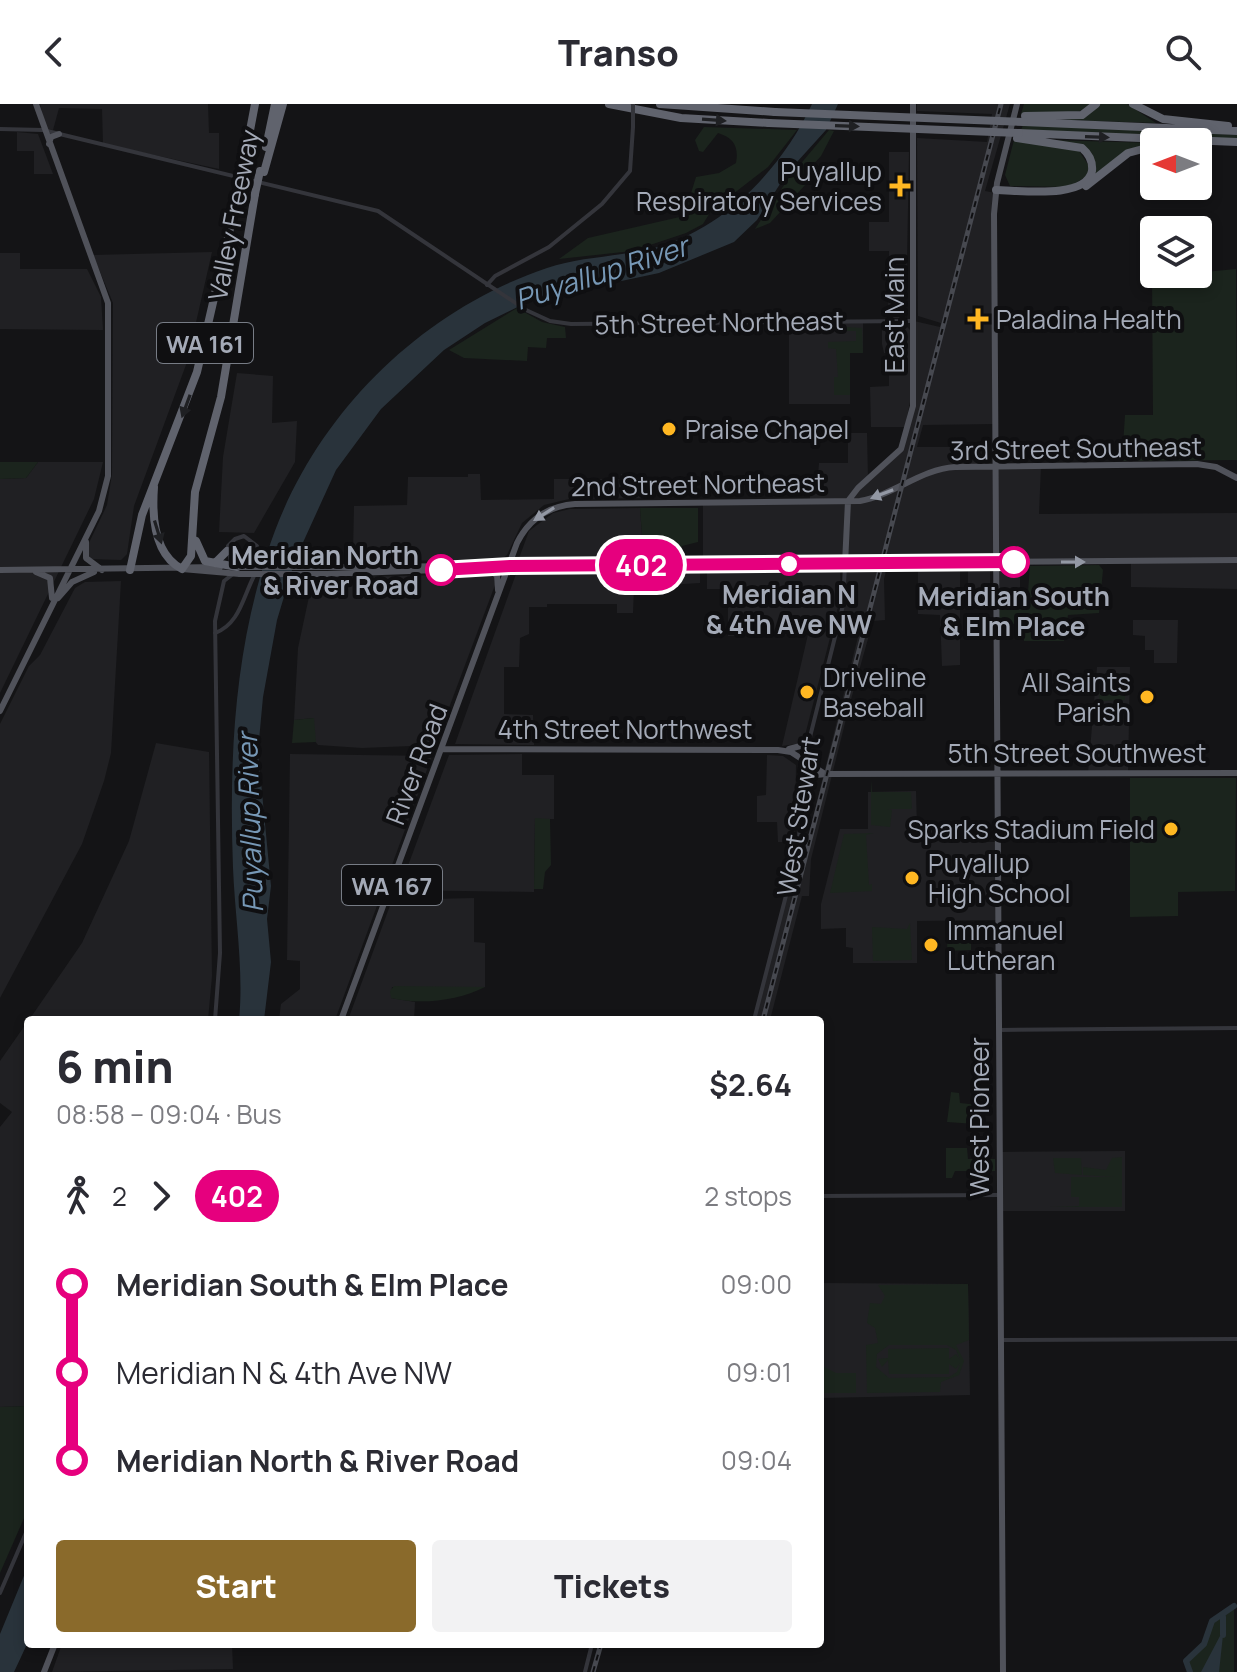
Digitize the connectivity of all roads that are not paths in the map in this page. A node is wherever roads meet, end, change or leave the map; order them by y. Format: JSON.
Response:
{"nodes":[{"id":1,"x":36,"y":104,"type":"edge"},
{"id":2,"x":255,"y":104,"type":"edge"},
{"id":3,"x":275,"y":104,"type":"edge"},
{"id":4,"x":283,"y":104,"type":"edge"},
{"id":5,"x":609,"y":104,"type":"edge"},
{"id":6,"x":633,"y":104,"type":"edge"},
{"id":7,"x":660,"y":104,"type":"edge"},
{"id":8,"x":913,"y":104,"type":"edge"},
{"id":9,"x":1017,"y":104,"type":"edge"},
{"id":10,"x":1096,"y":104,"type":"edge"},
{"id":11,"x":1133,"y":104,"type":"edge"},
{"id":12,"x":1024,"y":119,"type":"junction"},
{"id":13,"x":0,"y":129,"type":"edge"},
{"id":14,"x":1237,"y":129,"type":"edge"},
{"id":15,"x":43,"y":130,"type":"junction"},
{"id":16,"x":59,"y":134,"type":"junction"},
{"id":17,"x":1018,"y":135,"type":"junction"},
{"id":18,"x":1237,"y":144,"type":"edge"},
{"id":19,"x":1212,"y":145,"type":"edge"},
{"id":20,"x":49,"y":148,"type":"junction"},
{"id":21,"x":1140,"y":150,"type":"edge"},
{"id":22,"x":262,"y":171,"type":"junction"},
{"id":23,"x":996,"y":192,"type":"junction"},
{"id":24,"x":489,"y":286,"type":"junction"},
{"id":25,"x":914,"y":321,"type":"junction"},
{"id":26,"x":994,"y":466,"type":"junction"},
{"id":27,"x":1237,"y":478,"type":"edge"},
{"id":28,"x":914,"y":479,"type":"joint"},
{"id":29,"x":154,"y":487,"type":"junction"},
{"id":30,"x":848,"y":501,"type":"junction"},
{"id":31,"x":193,"y":521,"type":"junction"},
{"id":32,"x":87,"y":534,"type":"junction"},
{"id":33,"x":516,"y":546,"type":"junction"},
{"id":34,"x":227,"y":551,"type":"junction"},
{"id":35,"x":1237,"y":560,"type":"edge"},
{"id":36,"x":215,"y":563,"type":"junction"},
{"id":37,"x":995,"y":563,"type":"junction"},
{"id":38,"x":845,"y":564,"type":"junction"},
{"id":39,"x":510,"y":566,"type":"junction"},
{"id":40,"x":527,"y":566,"type":"junction"},
{"id":41,"x":182,"y":569,"type":"junction"},
{"id":42,"x":477,"y":569,"type":"junction"},
{"id":43,"x":0,"y":570,"type":"edge"},
{"id":44,"x":29,"y":570,"type":"junction"},
{"id":45,"x":69,"y":570,"type":"junction"},
{"id":46,"x":103,"y":570,"type":"junction"},
{"id":47,"x":130,"y":570,"type":"junction"},
{"id":48,"x":238,"y":571,"type":"junction"},
{"id":49,"x":212,"y":573,"type":"junction"},
{"id":50,"x":222,"y":590,"type":"junction"},
{"id":51,"x":496,"y":605,"type":"junction"},
{"id":52,"x":49,"y":610,"type":"junction"},
{"id":53,"x":44,"y":621,"type":"junction"},
{"id":54,"x":215,"y":633,"type":"junction"},
{"id":55,"x":0,"y":711,"type":"edge"},
{"id":56,"x":808,"y":744,"type":"junction"},
{"id":57,"x":443,"y":749,"type":"junction"},
{"id":58,"x":778,"y":750,"type":"junction"},
{"id":59,"x":804,"y":761,"type":"junction"},
{"id":60,"x":996,"y":773,"type":"junction"},
{"id":61,"x":1237,"y":773,"type":"edge"},
{"id":62,"x":826,"y":774,"type":"junction"},
{"id":63,"x":800,"y":782,"type":"junction"},
{"id":64,"x":215,"y":1016,"type":"edge"},
{"id":65,"x":343,"y":1016,"type":"edge"},
{"id":66,"x":755,"y":1016,"type":"edge"},
{"id":67,"x":1237,"y":1028,"type":"edge"},
{"id":68,"x":999,"y":1030,"type":"junction"},
{"id":69,"x":1000,"y":1195,"type":"junction"},
{"id":70,"x":824,"y":1196,"type":"edge"},
{"id":71,"x":1237,"y":1339,"type":"edge"},
{"id":72,"x":1000,"y":1340,"type":"junction"},
{"id":73,"x":24,"y":1537,"type":"edge"},
{"id":74,"x":0,"y":1593,"type":"edge"},
{"id":75,"x":53,"y":1648,"type":"edge"},
{"id":76,"x":591,"y":1648,"type":"edge"},
{"id":77,"x":44,"y":1672,"type":"edge"},
{"id":78,"x":585,"y":1672,"type":"edge"},
{"id":79,"x":1003,"y":1672,"type":"edge"}],
"edges":[{"from":1,"to":15,"type":"main road"},
{"from":2,"to":29,"type":"highway","name":"Valley Freeway","number":"WA 161","one_way":true,"bridge":true},
{"from":3,"to":22,"type":"highway","name":"Valley Freeway"},
{"from":4,"to":22,"type":"highway"},
{"from":5,"to":17,"type":"highway","one_way":true,"bridge":true},
{"from":6,"to":24,"type":"street","bridge":true},
{"from":7,"to":12,"type":"highway","bridge":true},
{"from":8,"to":25,"type":"main road","name":"East Main"},
{"from":9,"to":23,"type":"main road","name":"West Pioneer"},
{"from":10,"to":12,"type":"highway"},
{"from":11,"to":14,"type":"highway"},
{"from":12,"to":14,"type":"highway"},
{"from":13,"to":15,"type":"street","name":"5th Street Northeast"},
{"from":15,"to":16,"type":"street","name":"5th Street Northeast"},
{"from":15,"to":20,"type":"main road"},
{"from":16,"to":20,"type":"main road"},
{"from":16,"to":24,"type":"street","name":"5th Street Northeast"},
{"from":17,"to":18,"type":"highway","one_way":true},
{"from":17,"to":23,"type":"highway"},
{"from":18,"to":19,"type":"highway"},
{"from":20,"to":32,"type":"main road"},
{"from":21,"to":23,"type":"highway"},
{"from":22,"to":31,"type":"highway","name":"Valley Freeway","number":"WA 161","bridge":true},
{"from":23,"to":26,"type":"main road","name":"West Pioneer"},
{"from":24,"to":25,"type":"street","name":"5th Street Northeast"},
{"from":25,"to":30,"type":"main road","name":"East Main"},
{"from":26,"to":27,"type":"main road","name":"3rd Street Southeast"},
{"from":26,"to":28,"type":"main road","name":"3rd Street Southeast"},
{"from":26,"to":37,"type":"main road","name":"West Pioneer"},
{"from":28,"to":30,"type":"main road","name":"2nd Street Northeast","one_way":true},
{"from":29,"to":41,"type":"highway","one_way":true},
{"from":29,"to":47,"type":"highway","number":"WA 161"},
{"from":30,"to":33,"type":"main road","name":"2nd Street Northeast","one_way":true},
{"from":30,"to":38,"type":"main road"},
{"from":31,"to":36,"type":"highway"},
{"from":31,"to":41,"type":"highway","number":"WA 161"},
{"from":32,"to":45,"type":"main road"},
{"from":32,"to":46,"type":"main road"},
{"from":33,"to":39,"type":"main road","name":"2nd Street Northeast"},
{"from":33,"to":40,"type":"main road"},
{"from":34,"to":36,"type":"highway"},
{"from":34,"to":48,"type":"street"},
{"from":34,"to":54,"type":"street"},
{"from":37,"to":35,"type":"main road","one_way":true},
{"from":36,"to":48,"type":"highway"},
{"from":37,"to":38,"type":"main road"},
{"from":37,"to":60,"type":"main road","name":"West Pioneer"},
{"from":38,"to":40,"type":"main road"},
{"from":38,"to":56,"type":"street","name":"West Stewart"},
{"from":39,"to":40,"type":"main road"},
{"from":39,"to":42,"type":"main road"},
{"from":39,"to":48,"type":"main road","bridge":true},
{"from":39,"to":51,"type":"main road","name":"River Road","number":"WA 167"},
{"from":41,"to":47,"type":"main road"},
{"from":41,"to":48,"type":"main road"},
{"from":41,"to":49,"type":"main road"},
{"from":42,"to":48,"type":"main road","bridge":true},
{"from":42,"to":51,"type":"main road"},
{"from":43,"to":44,"type":"main road"},
{"from":44,"to":45,"type":"main road"},
{"from":44,"to":53,"type":"main road"},
{"from":45,"to":46,"type":"main road"},
{"from":45,"to":52,"type":"main road"},
{"from":46,"to":47,"type":"main road"},
{"from":46,"to":52,"type":"main road"},
{"from":48,"to":49,"type":"main road"},
{"from":48,"to":50,"type":"street"},
{"from":49,"to":50,"type":"street"},
{"from":50,"to":54,"type":"street"},
{"from":51,"to":57,"type":"main road","name":"River Road","number":"WA 167"},
{"from":52,"to":53,"type":"main road"},
{"from":53,"to":55,"type":"main road"},
{"from":54,"to":64,"type":"street"},
{"from":56,"to":58,"type":"main road"},
{"from":56,"to":59,"type":"street","name":"West Stewart"},
{"from":57,"to":58,"type":"main road","name":"4th Street Northwest"},
{"from":57,"to":65,"type":"main road","name":"River Road","number":"WA 167"},
{"from":58,"to":59,"type":"main road","name":"4th Street Northwest"},
{"from":59,"to":62,"type":"main road","name":"4th Street Northwest"},
{"from":59,"to":63,"type":"street","name":"West Stewart"},
{"from":60,"to":61,"type":"main road","name":"5th Street Southwest"},
{"from":60,"to":62,"type":"main road","name":"5th Street Southwest"},
{"from":60,"to":68,"type":"main road","name":"West Pioneer"},
{"from":62,"to":63,"type":"main road"},
{"from":63,"to":66,"type":"street","name":"West Stewart"},
{"from":67,"to":68,"type":"street"},
{"from":68,"to":69,"type":"main road","name":"West Pioneer"},
{"from":69,"to":70,"type":"street"},
{"from":69,"to":72,"type":"main road","name":"West Pioneer"},
{"from":71,"to":72,"type":"street"},
{"from":72,"to":79,"type":"main road","name":"West Pioneer"},
{"from":73,"to":74,"type":"street"},
{"from":75,"to":77,"type":"main road"},
{"from":76,"to":78,"type":"street"}]}
